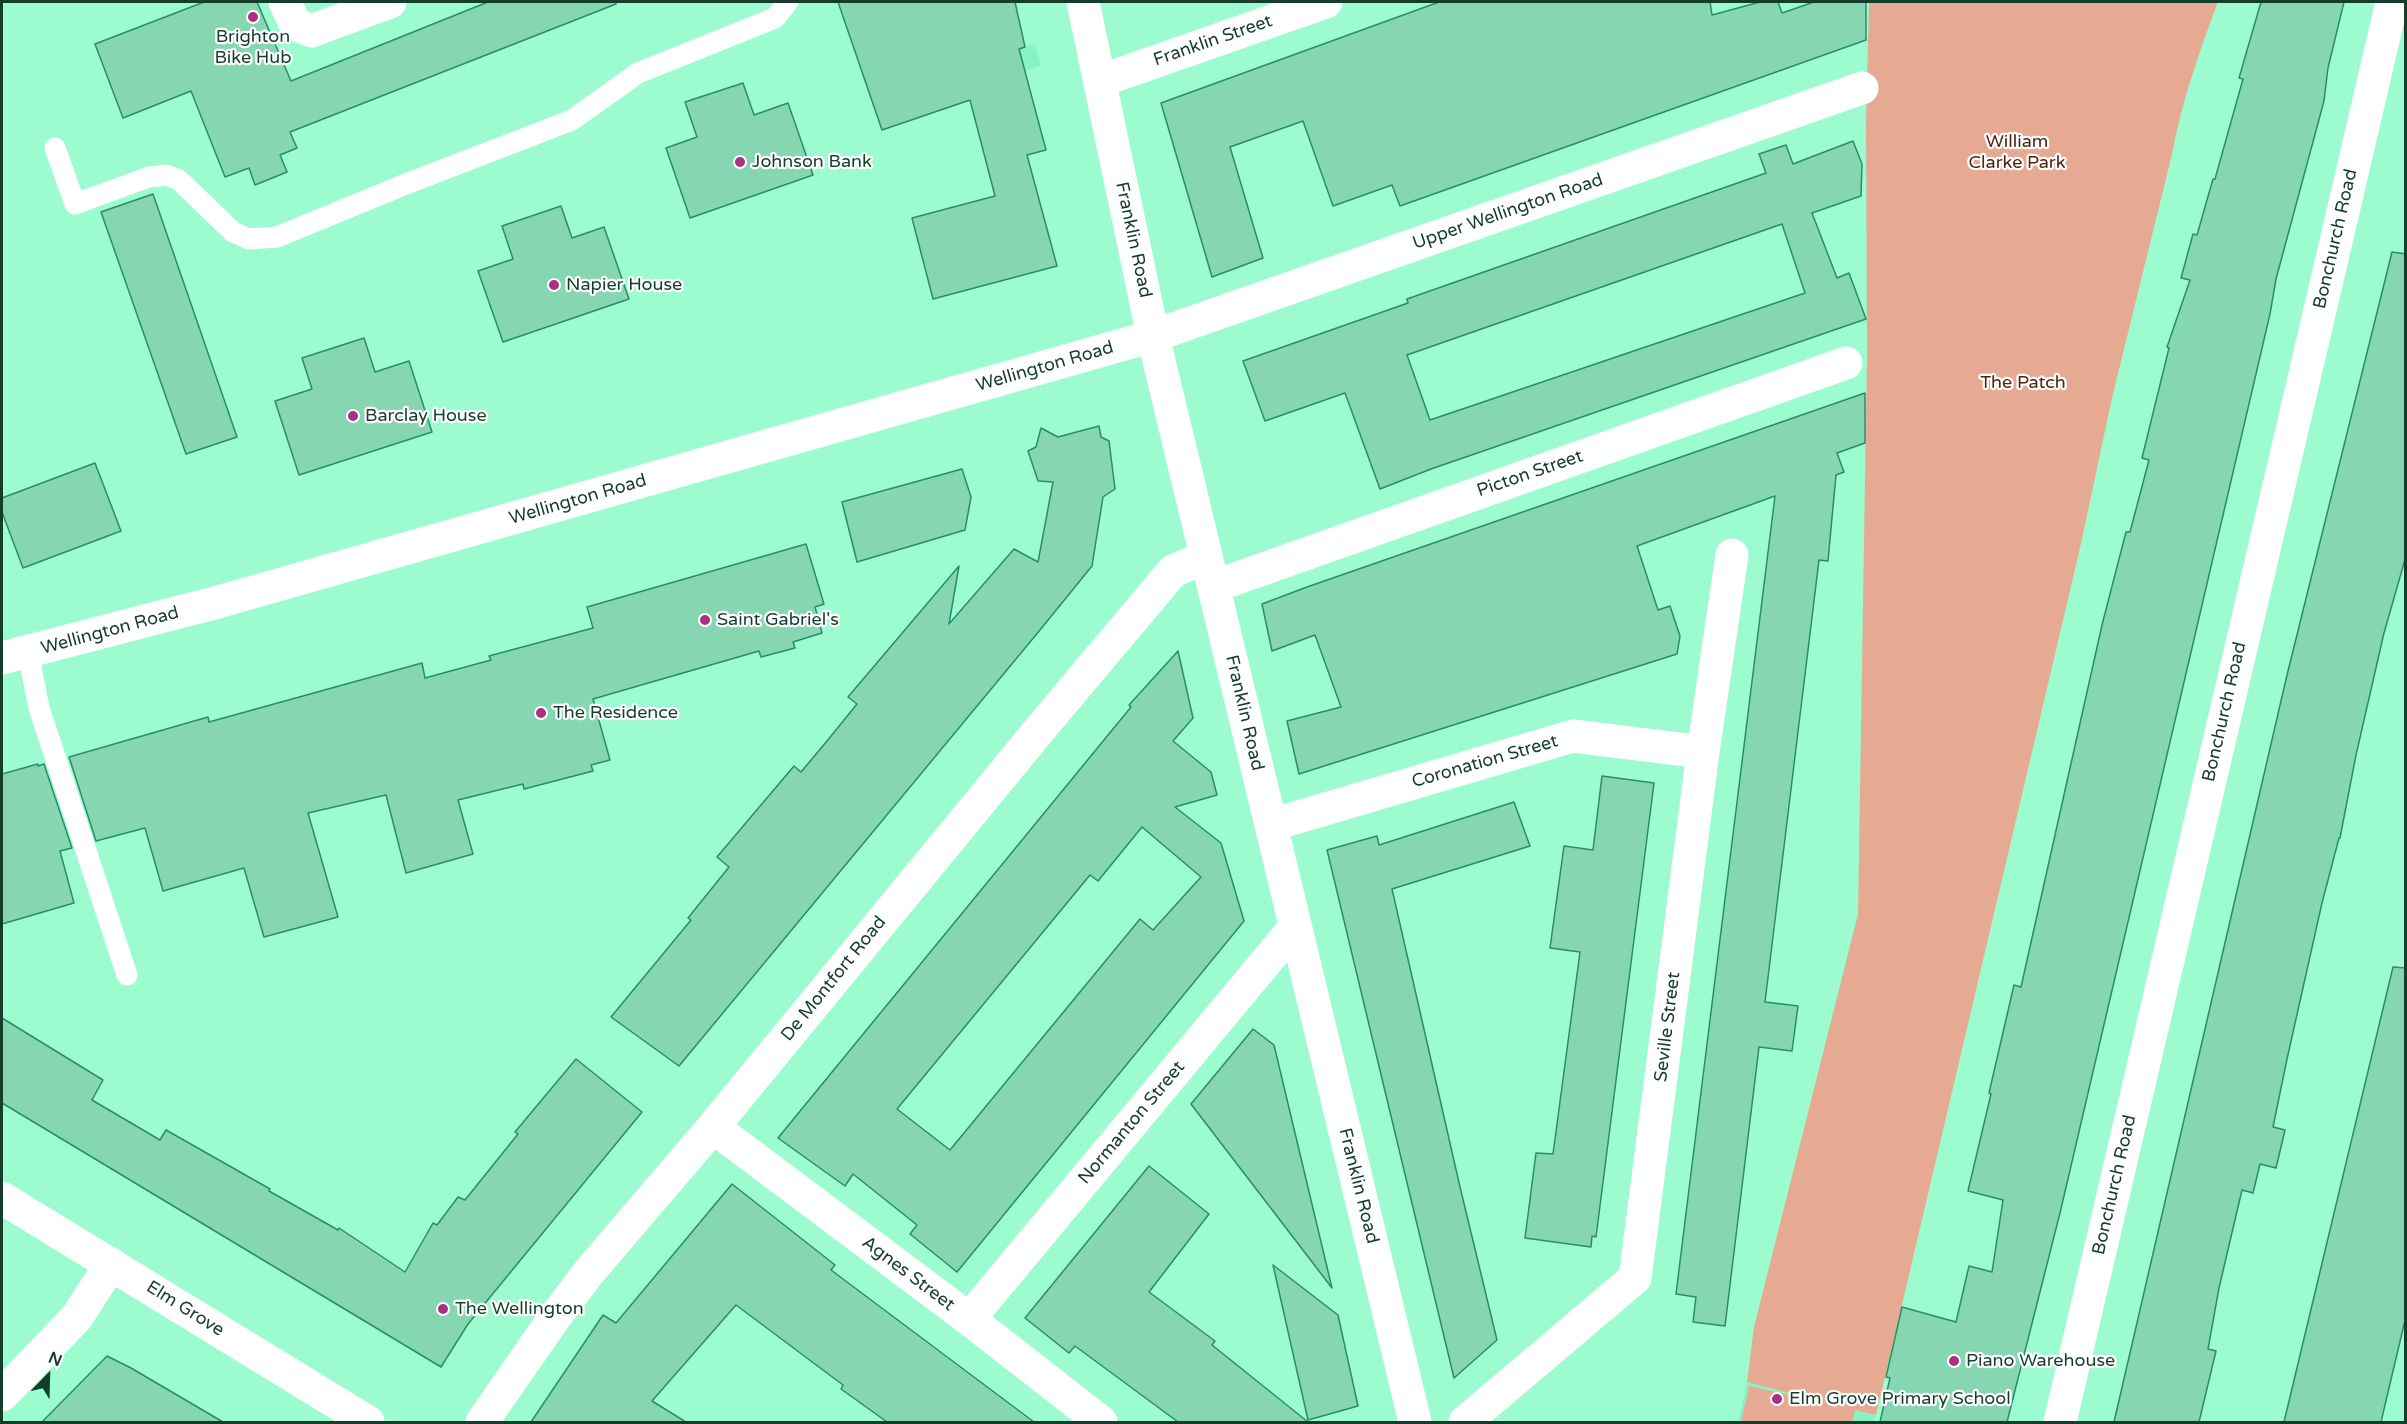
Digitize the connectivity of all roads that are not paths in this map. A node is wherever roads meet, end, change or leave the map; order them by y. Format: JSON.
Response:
{"nodes":[{"id":1,"x":390,"y":2,"type":"edge"},
{"id":2,"x":788,"y":2,"type":"edge"},
{"id":3,"x":1083,"y":2,"type":"edge"},
{"id":4,"x":1326,"y":2,"type":"edge"},
{"id":5,"x":2392,"y":2,"type":"edge"},
{"id":6,"x":290,"y":13,"type":"edge"},
{"id":7,"x":1100,"y":81,"type":"junction"},
{"id":8,"x":1862,"y":88,"type":"dead end"},
{"id":9,"x":55,"y":148,"type":"dead end"},
{"id":10,"x":1153,"y":336,"type":"junction"},
{"id":11,"x":1846,"y":363,"type":"dead end"},
{"id":12,"x":1732,"y":555,"type":"dead end"},
{"id":13,"x":1210,"y":572,"type":"junction"},
{"id":14,"x":15,"y":655,"type":"edge"},
{"id":15,"x":1703,"y":752,"type":"junction"},
{"id":16,"x":1271,"y":825,"type":"junction"},
{"id":17,"x":1295,"y":927,"type":"junction"},
{"id":18,"x":127,"y":975,"type":"dead end"},
{"id":19,"x":713,"y":1127,"type":"junction"},
{"id":20,"x":2,"y":1198,"type":"edge"},
{"id":21,"x":111,"y":1264,"type":"junction"},
{"id":22,"x":969,"y":1319,"type":"junction"},
{"id":23,"x":2,"y":1395,"type":"edge"},
{"id":24,"x":368,"y":1422,"type":"edge"},
{"id":25,"x":482,"y":1422,"type":"edge"},
{"id":26,"x":1101,"y":1422,"type":"edge"},
{"id":27,"x":1415,"y":1422,"type":"edge"},
{"id":28,"x":1465,"y":1422,"type":"edge"},
{"id":29,"x":2060,"y":1422,"type":"edge"}],
"edges":[{"from":1,"to":6,"type":"street"},
{"from":2,"to":9,"type":"lane"},
{"from":3,"to":7,"type":"street","name":"Franklin Road"},
{"from":4,"to":7,"type":"street","name":"Franklin Street"},
{"from":5,"to":29,"type":"street","name":"Bonchurch Road"},
{"from":7,"to":10,"type":"street","name":"Franklin Road"},
{"from":8,"to":10,"type":"street","name":"Upper Wellington Road"},
{"from":10,"to":13,"type":"street","name":"Franklin Road"},
{"from":10,"to":14,"type":"street","name":"Wellington Road"},
{"from":11,"to":13,"type":"street","name":"Picton Street"},
{"from":12,"to":15,"type":"street","name":"Seville Street"},
{"from":13,"to":16,"type":"street","name":"Franklin Road"},
{"from":13,"to":19,"type":"street","name":"De Montfort Road"},
{"from":14,"to":18,"type":"lane"},
{"from":15,"to":16,"type":"street","name":"Coronation Street"},
{"from":15,"to":28,"type":"street","name":"Seville Street"},
{"from":16,"to":17,"type":"street","name":"Franklin Road"},
{"from":17,"to":22,"type":"street","name":"Normanton Street"},
{"from":17,"to":27,"type":"street","name":"Franklin Road"},
{"from":19,"to":22,"type":"street","name":"Agnes Street"},
{"from":19,"to":25,"type":"street","name":"De Montfort Road"},
{"from":20,"to":21,"type":"street","name":"Elm Grove"},
{"from":21,"to":23,"type":"street"},
{"from":21,"to":24,"type":"street","name":"Elm Grove"},
{"from":22,"to":26,"type":"street","name":"Agnes Street"}]}
